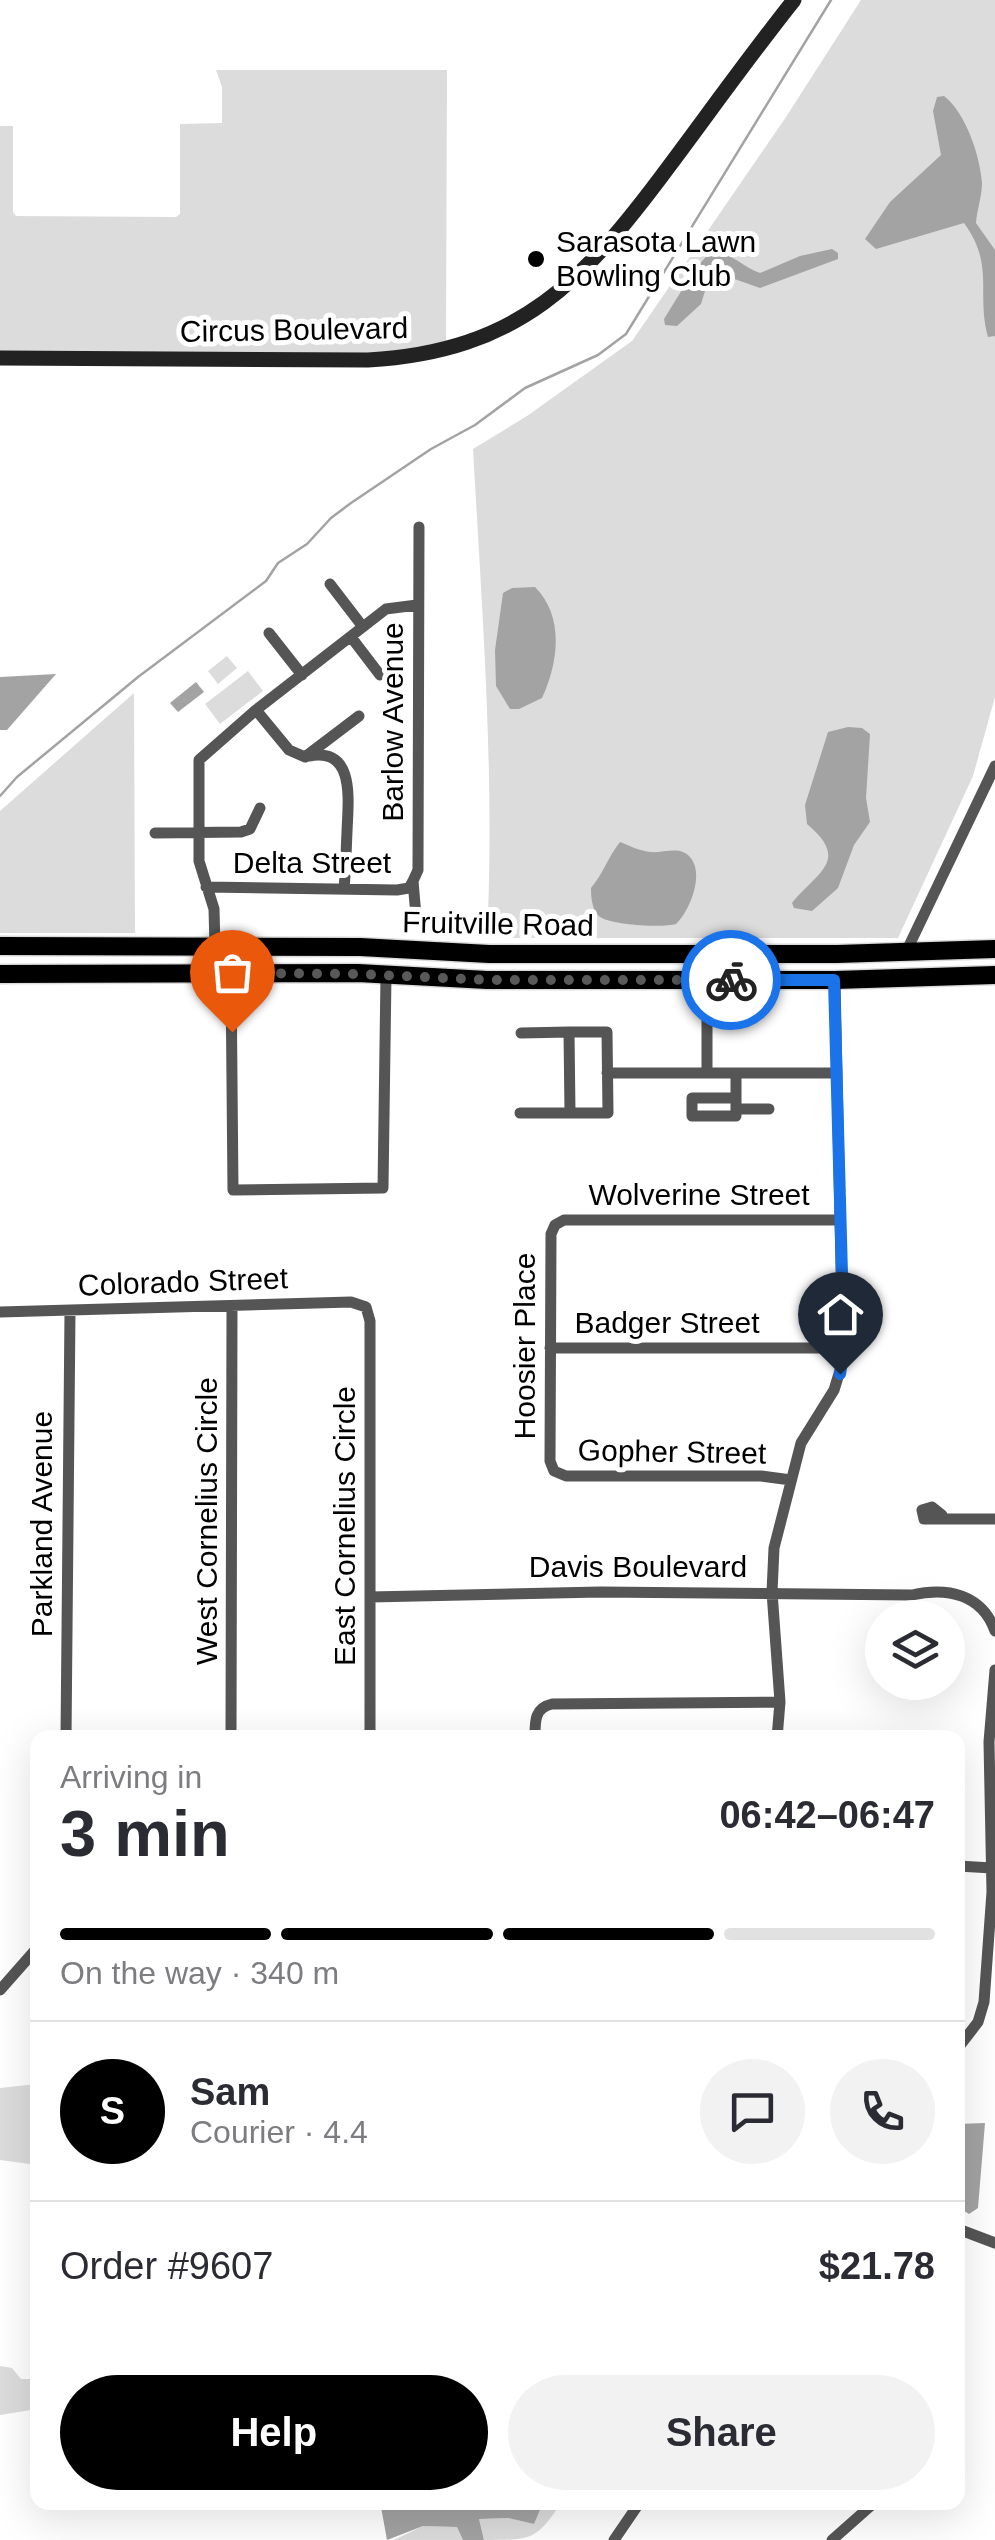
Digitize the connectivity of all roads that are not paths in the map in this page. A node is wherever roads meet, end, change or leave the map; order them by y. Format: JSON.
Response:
{"nodes":[{"id":1,"x":794,"y":0,"type":"edge"},
{"id":2,"x":0,"y":358,"type":"edge"},
{"id":3,"x":418,"y":527,"type":"dead end"},
{"id":4,"x":330,"y":584,"type":"dead end"},
{"id":5,"x":417,"y":604,"type":"junction"},
{"id":6,"x":363,"y":627,"type":"junction"},
{"id":7,"x":269,"y":633,"type":"dead end"},
{"id":8,"x":351,"y":636,"type":"junction"},
{"id":9,"x":302,"y":674,"type":"junction"},
{"id":10,"x":380,"y":675,"type":"dead end"},
{"id":11,"x":256,"y":710,"type":"junction"},
{"id":12,"x":359,"y":716,"type":"dead end"},
{"id":13,"x":309,"y":756,"type":"junction"},
{"id":14,"x":995,"y":766,"type":"edge"},
{"id":15,"x":260,"y":808,"type":"dead end"},
{"id":16,"x":155,"y":832,"type":"dead end"},
{"id":17,"x":198,"y":833,"type":"junction"},
{"id":18,"x":413,"y":881,"type":"junction"},
{"id":19,"x":206,"y":887,"type":"junction"},
{"id":20,"x":344,"y":888,"type":"junction"},
{"id":21,"x":416,"y":916,"type":"dead end"},
{"id":22,"x":0,"y":946,"type":"edge"},
{"id":23,"x":216,"y":947,"type":"junction"},
{"id":24,"x":285,"y":947,"type":"junction"},
{"id":25,"x":995,"y":949,"type":"edge"},
{"id":26,"x":881,"y":952,"type":"junction"},
{"id":27,"x":906,"y":952,"type":"junction"},
{"id":28,"x":168,"y":973,"type":"junction"},
{"id":29,"x":232,"y":973,"type":"junction"},
{"id":30,"x":0,"y":974,"type":"edge"},
{"id":31,"x":995,"y":974,"type":"edge"},
{"id":32,"x":386,"y":975,"type":"junction"},
{"id":33,"x":834,"y":980,"type":"junction"},
{"id":34,"x":707,"y":997,"type":"dead end"},
{"id":35,"x":569,"y":1032,"type":"junction"},
{"id":36,"x":521,"y":1033,"type":"dead end"},
{"id":37,"x":707,"y":1072,"type":"junction"},
{"id":38,"x":736,"y":1072,"type":"junction"},
{"id":39,"x":607,"y":1073,"type":"junction"},
{"id":40,"x":836,"y":1073,"type":"junction"},
{"id":41,"x":770,"y":1110,"type":"dead end"},
{"id":42,"x":520,"y":1113,"type":"dead end"},
{"id":43,"x":570,"y":1113,"type":"junction"},
{"id":44,"x":840,"y":1220,"type":"junction"},
{"id":45,"x":559,"y":1222,"type":"joint"},
{"id":46,"x":232,"y":1306,"type":"junction"},
{"id":47,"x":70,"y":1311,"type":"junction"},
{"id":48,"x":0,"y":1312,"type":"edge"},
{"id":49,"x":372,"y":1312,"type":"joint"},
{"id":50,"x":550,"y":1348,"type":"junction"},
{"id":51,"x":844,"y":1348,"type":"junction"},
{"id":52,"x":554,"y":1471,"type":"joint"},
{"id":53,"x":791,"y":1480,"type":"junction"},
{"id":54,"x":942,"y":1519,"type":"dead end"},
{"id":55,"x":995,"y":1519,"type":"edge"},
{"id":56,"x":772,"y":1592,"type":"junction"},
{"id":57,"x":370,"y":1597,"type":"junction"},
{"id":58,"x":995,"y":1631,"type":"edge"},
{"id":59,"x":995,"y":1670,"type":"edge"},
{"id":60,"x":780,"y":1702,"type":"junction"},
{"id":61,"x":66,"y":1730,"type":"edge"},
{"id":62,"x":231,"y":1730,"type":"edge"},
{"id":63,"x":370,"y":1730,"type":"edge"},
{"id":64,"x":536,"y":1730,"type":"edge"},
{"id":65,"x":778,"y":1730,"type":"edge"},
{"id":66,"x":965,"y":1866,"type":"edge"},
{"id":67,"x":992,"y":1868,"type":"junction"},
{"id":68,"x":30,"y":1957,"type":"edge"},
{"id":69,"x":0,"y":1990,"type":"edge"},
{"id":70,"x":965,"y":2039,"type":"edge"},
{"id":71,"x":965,"y":2232,"type":"edge"},
{"id":72,"x":995,"y":2243,"type":"edge"},
{"id":73,"x":635,"y":2510,"type":"edge"},
{"id":74,"x":867,"y":2510,"type":"edge"},
{"id":75,"x":836,"y":2539,"type":"edge"},
{"id":76,"x":614,"y":2540,"type":"edge"}],
"edges":[{"from":1,"to":2,"type":"street","name":"Circus Boulevard"},
{"from":3,"to":5,"type":"street","name":"Barlow Avenue"},
{"from":4,"to":6,"type":"street"},
{"from":5,"to":6,"type":"street"},
{"from":5,"to":18,"type":"street","name":"Barlow Avenue"},
{"from":6,"to":8,"type":"street"},
{"from":7,"to":9,"type":"street"},
{"from":8,"to":9,"type":"street"},
{"from":8,"to":10,"type":"street"},
{"from":9,"to":11,"type":"street"},
{"from":11,"to":13,"type":"street"},
{"from":11,"to":17,"type":"street"},
{"from":12,"to":13,"type":"street"},
{"from":13,"to":20,"type":"street"},
{"from":14,"to":27,"type":"street"},
{"from":15,"to":17,"type":"street"},
{"from":16,"to":17,"type":"street"},
{"from":17,"to":19,"type":"street"},
{"from":18,"to":20,"type":"street","name":"Delta Street"},
{"from":18,"to":21,"type":"street","name":"Barlow Avenue"},
{"from":19,"to":20,"type":"street","name":"Delta Street"},
{"from":19,"to":23,"type":"street"},
{"from":22,"to":23,"type":"main road","name":"Fruitville Road"},
{"from":23,"to":24,"type":"main road","name":"Fruitville Road"},
{"from":23,"to":28,"type":"main road"},
{"from":24,"to":26,"type":"main road","name":"Fruitville Road"},
{"from":24,"to":29,"type":"main road"},
{"from":25,"to":27,"type":"main road","name":"Fruitville Road"},
{"from":26,"to":27,"type":"main road","name":"Fruitville Road"},
{"from":26,"to":33,"type":"main road"},
{"from":28,"to":29,"type":"main road","name":"Fruitville Road"},
{"from":28,"to":30,"type":"main road","name":"Fruitville Road"},
{"from":29,"to":32,"type":"main road","name":"Fruitville Road"},
{"from":29,"to":32,"type":"street"},
{"from":31,"to":33,"type":"main road","name":"Fruitville Road"},
{"from":32,"to":33,"type":"main road","name":"Fruitville Road"},
{"from":33,"to":40,"type":"street"},
{"from":34,"to":37,"type":"street"},
{"from":35,"to":36,"type":"street"},
{"from":35,"to":39,"type":"street"},
{"from":35,"to":43,"type":"street"},
{"from":37,"to":38,"type":"street"},
{"from":37,"to":39,"type":"street"},
{"from":38,"to":40,"type":"street"},
{"from":38,"to":41,"type":"street"},
{"from":39,"to":43,"type":"street"},
{"from":40,"to":44,"type":"street"},
{"from":42,"to":43,"type":"street"},
{"from":44,"to":45,"type":"street","name":"Wolverine Street"},
{"from":44,"to":51,"type":"street"},
{"from":45,"to":50,"type":"street","name":"Hoosier Place"},
{"from":46,"to":47,"type":"street","name":"Colorado Street"},
{"from":46,"to":49,"type":"street","name":"Colorado Street"},
{"from":46,"to":62,"type":"street","name":"West Cornelius Circle"},
{"from":47,"to":48,"type":"street","name":"Colorado Street"},
{"from":47,"to":61,"type":"street","name":"Parkland Avenue"},
{"from":49,"to":57,"type":"street","name":"East Cornelius Circle"},
{"from":50,"to":51,"type":"street","name":"Badger Street"},
{"from":50,"to":52,"type":"street","name":"Hoosier Place"},
{"from":51,"to":53,"type":"street"},
{"from":52,"to":53,"type":"street","name":"Gopher Street"},
{"from":53,"to":56,"type":"street"},
{"from":54,"to":55,"type":"street"},
{"from":56,"to":57,"type":"street","name":"Davis Boulevard"},
{"from":56,"to":58,"type":"street","name":"Davis Boulevard"},
{"from":56,"to":60,"type":"street"},
{"from":57,"to":63,"type":"street","name":"East Cornelius Circle"},
{"from":59,"to":67,"type":"street"},
{"from":60,"to":64,"type":"street"},
{"from":60,"to":65,"type":"street"},
{"from":66,"to":67,"type":"street"},
{"from":67,"to":70,"type":"street"},
{"from":68,"to":69,"type":"street"},
{"from":71,"to":72,"type":"street"},
{"from":73,"to":76,"type":"street"},
{"from":74,"to":75,"type":"street"}]}
